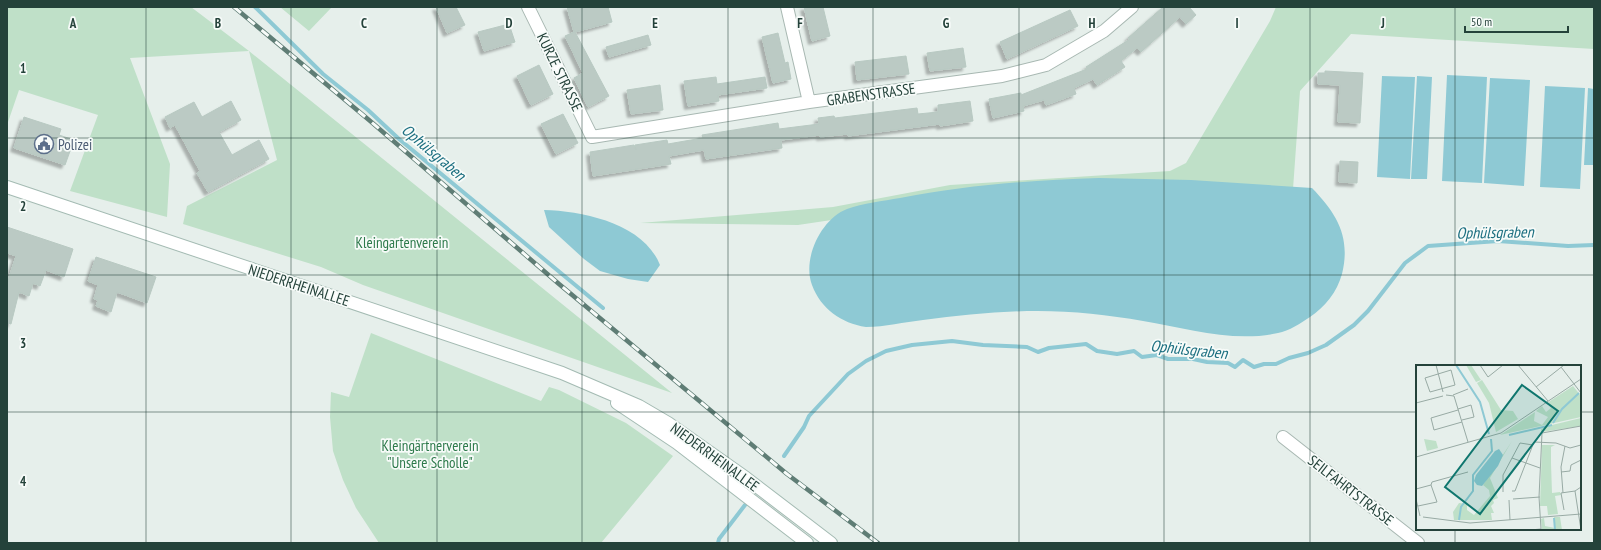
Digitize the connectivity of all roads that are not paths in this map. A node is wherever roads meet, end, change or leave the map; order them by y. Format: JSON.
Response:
{"nodes":[{"id":1,"x":528,"y":7,"type":"edge"},
{"id":2,"x":787,"y":7,"type":"edge"},
{"id":3,"x":1132,"y":7,"type":"edge"},
{"id":4,"x":809,"y":102,"type":"junction"},
{"id":5,"x":592,"y":137,"type":"joint"},
{"id":6,"x":7,"y":186,"type":"edge"},
{"id":7,"x":591,"y":386,"type":"junction"},
{"id":8,"x":1283,"y":437,"type":"dead end"},
{"id":9,"x":807,"y":543,"type":"edge"},
{"id":10,"x":831,"y":543,"type":"edge"},
{"id":11,"x":1418,"y":543,"type":"edge"}],
"edges":[{"from":1,"to":5,"type":"main road","name":"KURZE STRASSE"},
{"from":2,"to":4,"type":"main road"},
{"from":3,"to":4,"type":"main road","name":"GRABENSTRASSE"},
{"from":4,"to":5,"type":"main road","name":"GRABENSTRASSE"},
{"from":6,"to":7,"type":"main road","name":"NIEDERRHEINALLEE"},
{"from":7,"to":9,"type":"main road","name":"NIEDERRHEINALLEE"},
{"from":7,"to":10,"type":"main road","name":"NIEDERRHEINALLEE"},
{"from":8,"to":11,"type":"main road","name":"SEILFAHRTSTRASSE"}]}
